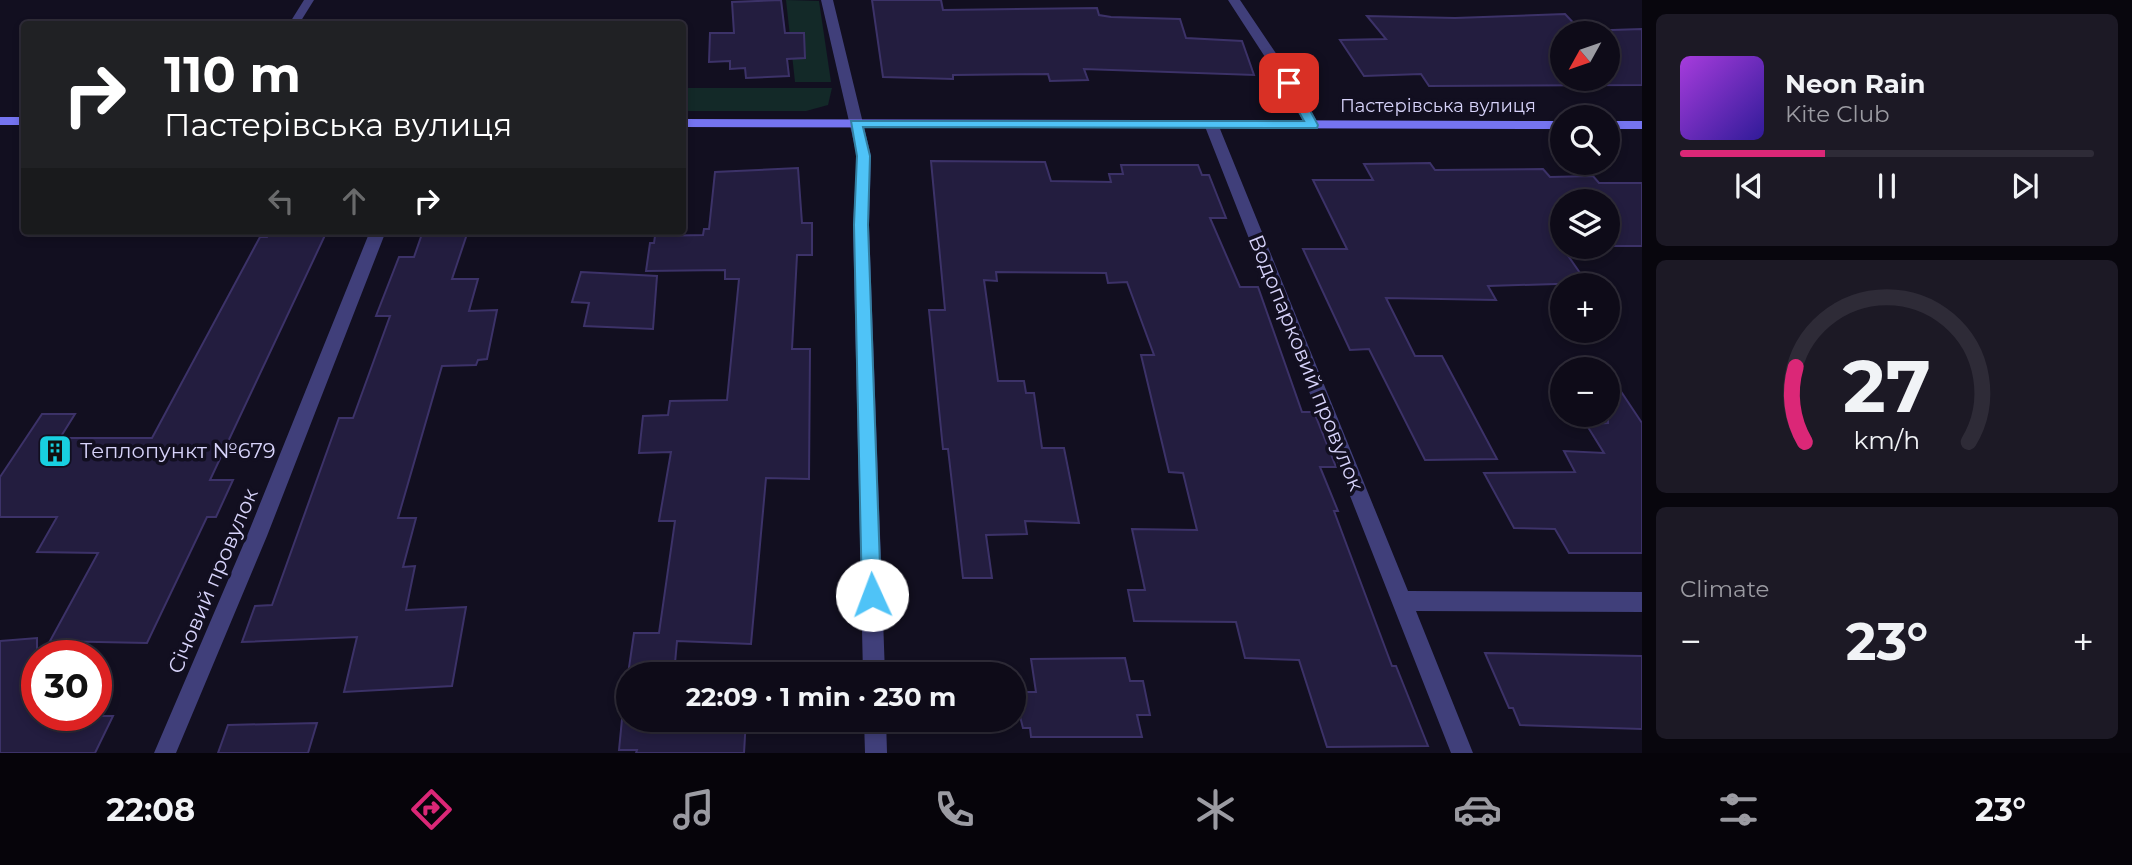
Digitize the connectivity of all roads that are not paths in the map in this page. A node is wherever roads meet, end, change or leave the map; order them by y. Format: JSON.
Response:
{"nodes":[{"id":1,"x":309,"y":0,"type":"edge"},
{"id":2,"x":827,"y":0,"type":"edge"},
{"id":3,"x":1234,"y":0,"type":"edge"},
{"id":4,"x":296,"y":21,"type":"edge"},
{"id":5,"x":0,"y":121,"type":"edge"},
{"id":6,"x":21,"y":121,"type":"edge"},
{"id":7,"x":686,"y":123,"type":"edge"},
{"id":8,"x":856,"y":123,"type":"junction"},
{"id":9,"x":1211,"y":124,"type":"junction"},
{"id":10,"x":1312,"y":125,"type":"junction"},
{"id":11,"x":1550,"y":125,"type":"edge"},
{"id":12,"x":1620,"y":125,"type":"edge"},
{"id":13,"x":1642,"y":125,"type":"edge"},
{"id":14,"x":376,"y":235,"type":"edge"},
{"id":15,"x":1402,"y":601,"type":"junction"},
{"id":16,"x":1642,"y":601,"type":"edge"},
{"id":17,"x":874,"y":662,"type":"edge"},
{"id":18,"x":875,"y":732,"type":"edge"},
{"id":19,"x":165,"y":753,"type":"edge"},
{"id":20,"x":876,"y":753,"type":"edge"},
{"id":21,"x":1462,"y":753,"type":"edge"}],
"edges":[{"from":1,"to":4,"type":"lane"},
{"from":2,"to":8,"type":"street"},
{"from":3,"to":10,"type":"street"},
{"from":5,"to":6,"type":"main road"},
{"from":7,"to":8,"type":"main road","name":"Пастерівська вулиця"},
{"from":8,"to":9,"type":"main road","name":"Пастерівська вулиця"},
{"from":8,"to":17,"type":"street"},
{"from":9,"to":10,"type":"main road","name":"Пастерівська вулиця"},
{"from":9,"to":15,"type":"street","name":"Водопарковий провулок"},
{"from":10,"to":11,"type":"main road","name":"Пастерівська вулиця"},
{"from":12,"to":13,"type":"main road"},
{"from":14,"to":19,"type":"street","name":"Січовий провулок"},
{"from":15,"to":16,"type":"street"},
{"from":15,"to":21,"type":"street","name":"Водопарковий провулок"},
{"from":18,"to":20,"type":"street"}]}
